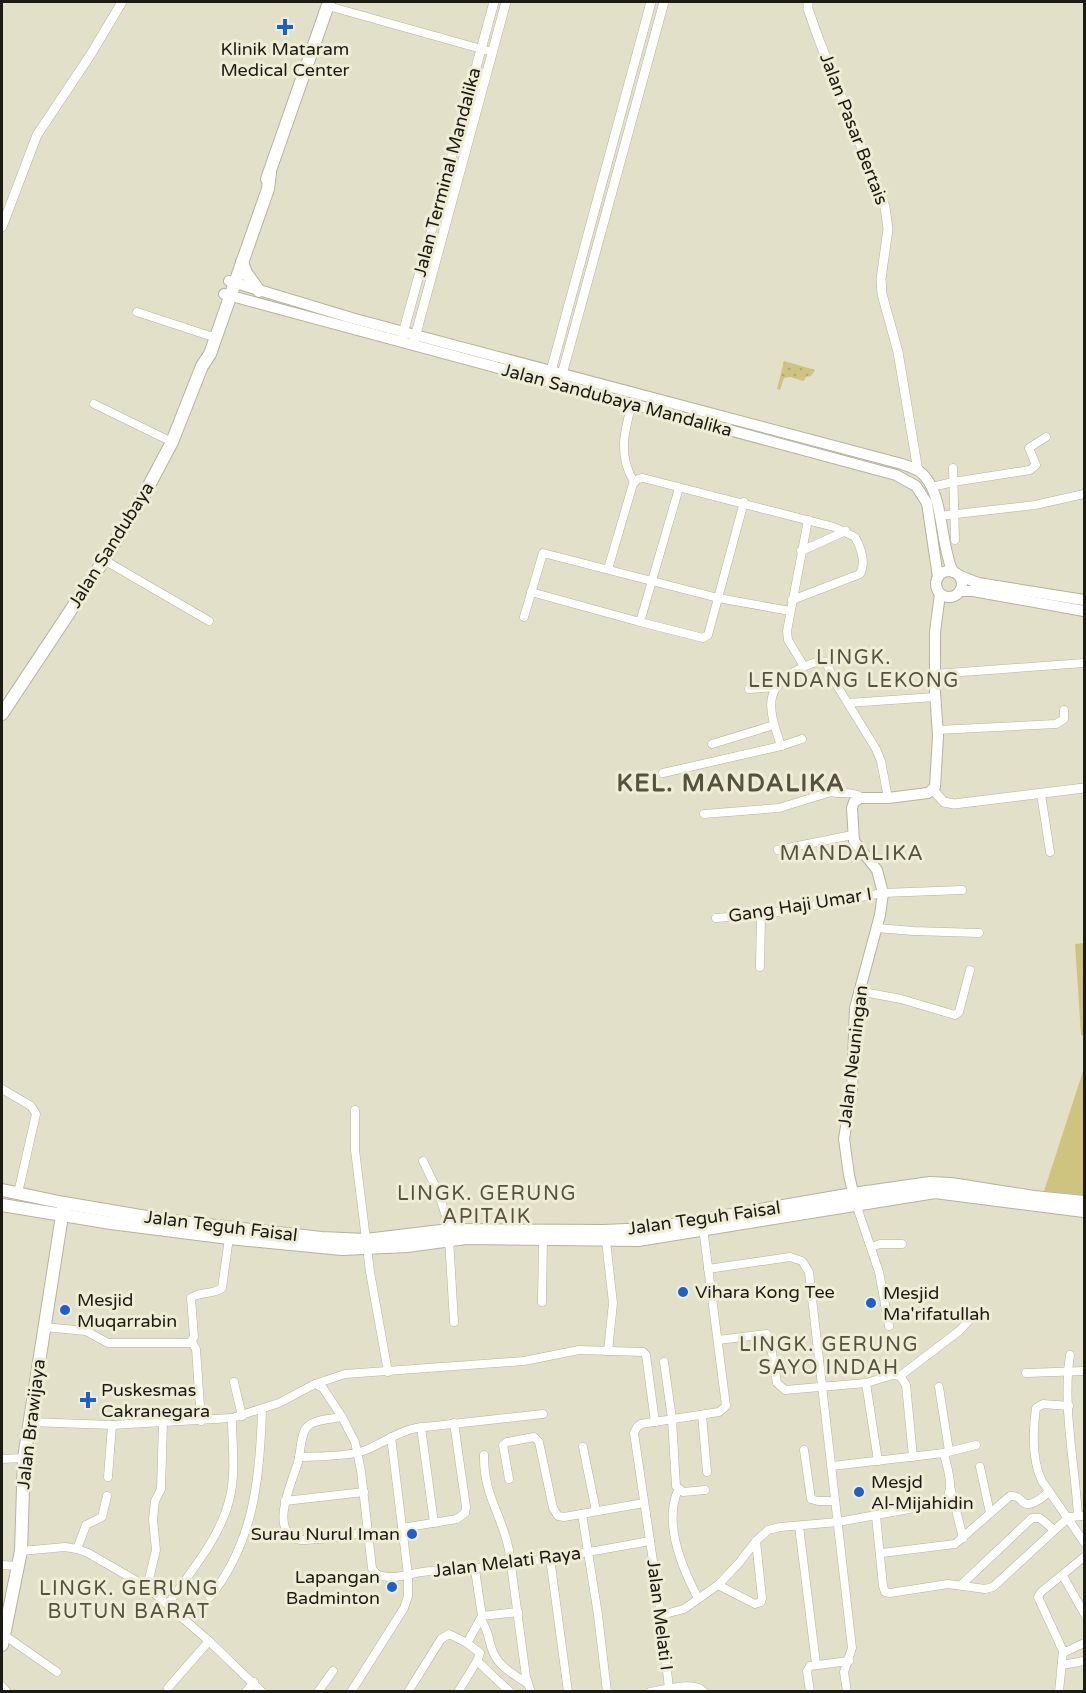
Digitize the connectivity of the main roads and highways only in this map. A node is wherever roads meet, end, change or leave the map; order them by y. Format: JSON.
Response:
{"nodes":[{"id":1,"x":328,"y":4,"type":"edge"},
{"id":2,"x":270,"y":173,"type":"junction"},
{"id":3,"x":242,"y":262,"type":"junction"},
{"id":4,"x":230,"y":288,"type":"junction"},
{"id":5,"x":259,"y":291,"type":"junction"},
{"id":6,"x":402,"y":337,"type":"junction"},
{"id":7,"x":202,"y":366,"type":"junction"},
{"id":8,"x":561,"y":380,"type":"junction"},
{"id":9,"x":757,"y":430,"type":"junction"},
{"id":10,"x":854,"y":457,"type":"junction"},
{"id":11,"x":956,"y":573,"type":"junction"},
{"id":12,"x":938,"y":577,"type":"junction"},
{"id":13,"x":960,"y":591,"type":"junction"},
{"id":14,"x":940,"y":594,"type":"junction"},
{"id":15,"x":1084,"y":600,"type":"edge"},
{"id":16,"x":1084,"y":611,"type":"edge"},
{"id":17,"x":2,"y":714,"type":"edge"},
{"id":18,"x":2,"y":1190,"type":"edge"},
{"id":19,"x":855,"y":1199,"type":"junction"},
{"id":20,"x":1084,"y":1202,"type":"edge"},
{"id":21,"x":2,"y":1205,"type":"edge"},
{"id":22,"x":63,"y":1209,"type":"junction"},
{"id":23,"x":1084,"y":1211,"type":"edge"},
{"id":24,"x":702,"y":1225,"type":"junction"},
{"id":25,"x":449,"y":1235,"type":"junction"},
{"id":26,"x":367,"y":1245,"type":"junction"},
{"id":27,"x":3,"y":1640,"type":"edge"}],
"edges":[{"from":1,"to":2,"type":"main road","name":"Jalan Sandubaya"},
{"from":2,"to":3,"type":"main road","name":"Jalan Sandubaya"},
{"from":2,"to":4,"type":"main road","name":"Jalan Sandubaya"},
{"from":3,"to":4,"type":"main road","name":"Jalan Sandubaya"},
{"from":3,"to":5,"type":"main road"},
{"from":4,"to":5,"type":"main road"},
{"from":4,"to":6,"type":"main road","name":"Jalan Sandubaya Mandalika"},
{"from":4,"to":7,"type":"main road","name":"Jalan Sandubaya"},
{"from":4,"to":7,"type":"main road","name":"Jalan Sandubaya"},
{"from":5,"to":6,"type":"main road"},
{"from":6,"to":8,"type":"main road","name":"Jalan Sandubaya Mandalika"},
{"from":7,"to":17,"type":"main road","name":"Jalan Sandubaya"},
{"from":8,"to":9,"type":"main road"},
{"from":8,"to":9,"type":"main road","name":"Jalan Sandubaya Mandalika"},
{"from":9,"to":10,"type":"main road","name":"Jalan Sandubaya Mandalika"},
{"from":10,"to":11,"type":"main road"},
{"from":10,"to":12,"type":"main road","name":"Jalan Sandubaya Mandalika"},
{"from":11,"to":12,"type":"main road"},
{"from":11,"to":13,"type":"main road"},
{"from":11,"to":15,"type":"main road"},
{"from":12,"to":14,"type":"main road"},
{"from":13,"to":14,"type":"main road"},
{"from":13,"to":16,"type":"main road"},
{"from":14,"to":19,"type":"main road","name":"Jalan Neuningan"},
{"from":18,"to":22,"type":"main road","name":"Jalan Teguh Faisal"},
{"from":19,"to":20,"type":"main road","name":"Jalan Teguh Faisal"},
{"from":19,"to":23,"type":"main road","name":"Jalan Teguh Faisal"},
{"from":19,"to":24,"type":"main road","name":"Jalan Teguh Faisal"},
{"from":21,"to":22,"type":"main road","name":"Jalan Teguh Faisal"},
{"from":22,"to":26,"type":"main road","name":"Jalan Teguh Faisal"},
{"from":22,"to":26,"type":"main road","name":"Jalan Teguh Faisal"},
{"from":22,"to":27,"type":"main road","name":"Jalan Brawijaya"},
{"from":24,"to":25,"type":"main road","name":"Jalan Teguh Faisal"},
{"from":24,"to":25,"type":"main road","name":"Jalan Teguh Faisal"},
{"from":25,"to":26,"type":"main road","name":"Jalan Teguh Faisal"}]}
